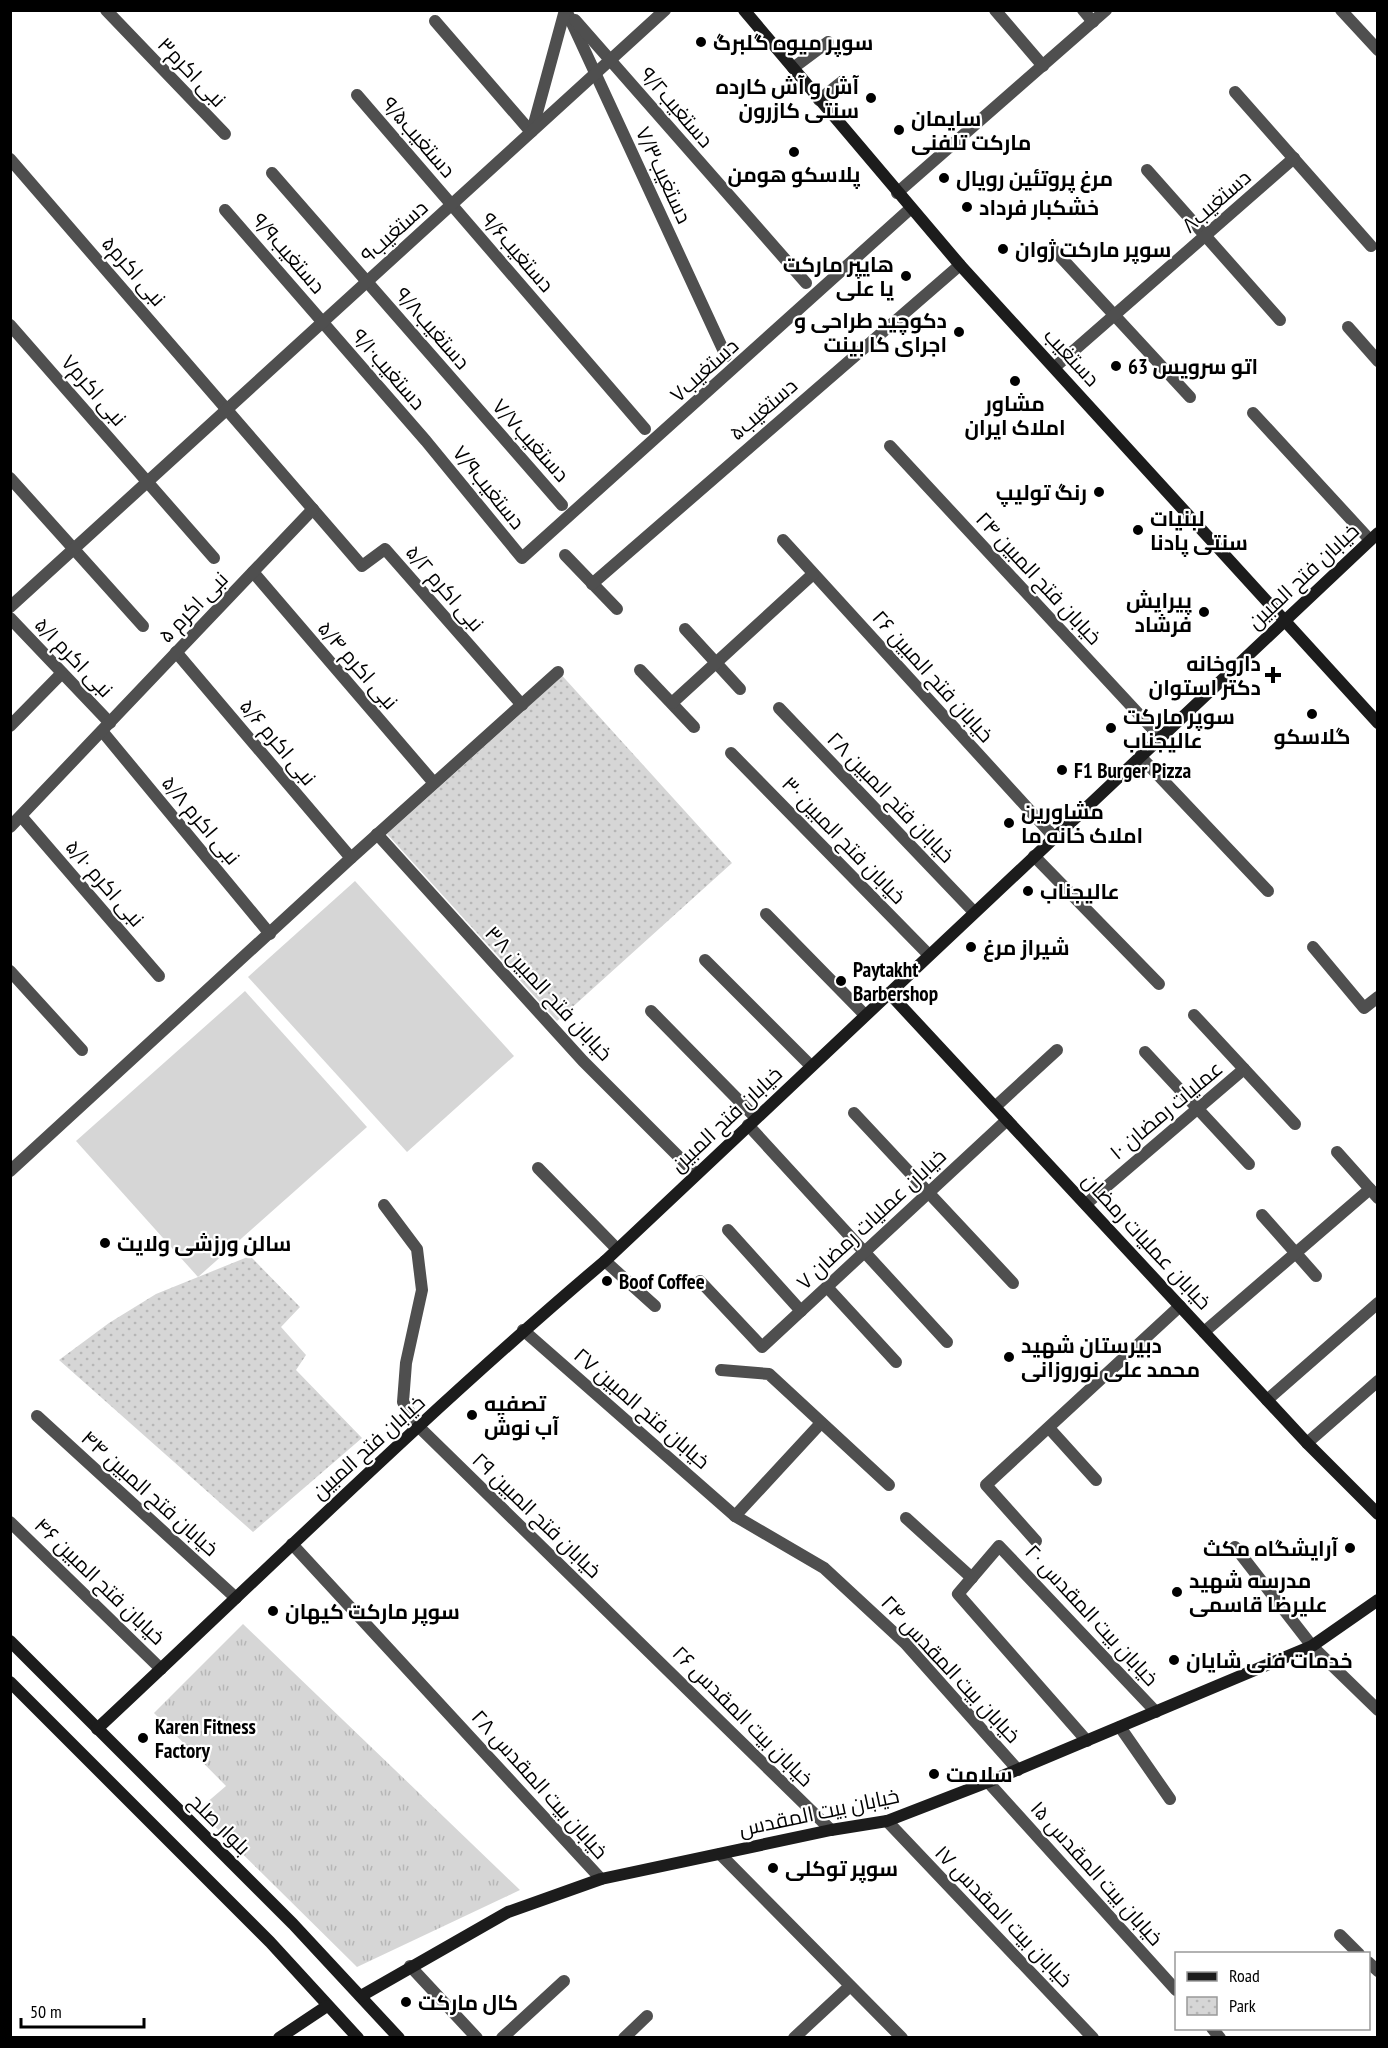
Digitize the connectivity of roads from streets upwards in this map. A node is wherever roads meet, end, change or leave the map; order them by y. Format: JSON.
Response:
{"nodes":[{"id":1,"x":106,"y":10,"type":"edge"},
{"id":2,"x":566,"y":10,"type":"edge"},
{"id":3,"x":665,"y":10,"type":"edge"},
{"id":4,"x":744,"y":10,"type":"edge"},
{"id":5,"x":995,"y":10,"type":"edge"},
{"id":6,"x":1083,"y":10,"type":"edge"},
{"id":7,"x":1106,"y":10,"type":"edge"},
{"id":8,"x":1341,"y":10,"type":"edge"},
{"id":9,"x":435,"y":21,"type":"dead end"},
{"id":10,"x":1093,"y":22,"type":"junction"},
{"id":11,"x":828,"y":42,"type":"dead end"},
{"id":12,"x":1377,"y":50,"type":"edge"},
{"id":13,"x":610,"y":61,"type":"junction"},
{"id":14,"x":1043,"y":66,"type":"junction"},
{"id":15,"x":793,"y":68,"type":"junction"},
{"id":16,"x":843,"y":81,"type":"dead end"},
{"id":17,"x":1235,"y":92,"type":"dead end"},
{"id":18,"x":357,"y":94,"type":"dead end"},
{"id":19,"x":819,"y":100,"type":"junction"},
{"id":20,"x":531,"y":132,"type":"junction"},
{"id":21,"x":225,"y":134,"type":"dead end"},
{"id":22,"x":1294,"y":158,"type":"junction"},
{"id":23,"x":10,"y":159,"type":"edge"},
{"id":24,"x":1147,"y":170,"type":"dead end"},
{"id":25,"x":272,"y":173,"type":"dead end"},
{"id":26,"x":897,"y":193,"type":"junction"},
{"id":27,"x":452,"y":205,"type":"junction"},
{"id":28,"x":910,"y":209,"type":"junction"},
{"id":29,"x":225,"y":210,"type":"dead end"},
{"id":30,"x":1205,"y":236,"type":"junction"},
{"id":31,"x":1371,"y":246,"type":"dead end"},
{"id":32,"x":1055,"y":251,"type":"dead end"},
{"id":33,"x":960,"y":264,"type":"junction"},
{"id":34,"x":367,"y":282,"type":"junction"},
{"id":35,"x":806,"y":284,"type":"dead end"},
{"id":36,"x":1114,"y":315,"type":"junction"},
{"id":37,"x":1280,"y":320,"type":"dead end"},
{"id":38,"x":323,"y":322,"type":"junction"},
{"id":39,"x":10,"y":325,"type":"edge"},
{"id":40,"x":1348,"y":327,"type":"dead end"},
{"id":41,"x":726,"y":356,"type":"dead end"},
{"id":42,"x":1377,"y":361,"type":"edge"},
{"id":43,"x":1055,"y":367,"type":"junction"},
{"id":44,"x":1190,"y":397,"type":"dead end"},
{"id":45,"x":470,"y":400,"type":"joint"},
{"id":46,"x":228,"y":409,"type":"junction"},
{"id":47,"x":1253,"y":413,"type":"dead end"},
{"id":48,"x":645,"y":429,"type":"dead end"},
{"id":49,"x":426,"y":441,"type":"joint"},
{"id":50,"x":890,"y":446,"type":"dead end"},
{"id":51,"x":10,"y":478,"type":"edge"},
{"id":52,"x":148,"y":481,"type":"junction"},
{"id":53,"x":562,"y":505,"type":"dead end"},
{"id":54,"x":313,"y":508,"type":"junction"},
{"id":55,"x":1374,"y":536,"type":"edge"},
{"id":56,"x":783,"y":540,"type":"dead end"},
{"id":57,"x":74,"y":549,"type":"junction"},
{"id":58,"x":565,"y":555,"type":"dead end"},
{"id":59,"x":214,"y":558,"type":"dead end"},
{"id":60,"x":522,"y":558,"type":"joint"},
{"id":61,"x":253,"y":572,"type":"junction"},
{"id":62,"x":813,"y":574,"type":"junction"},
{"id":63,"x":592,"y":584,"type":"junction"},
{"id":64,"x":10,"y":607,"type":"edge"},
{"id":65,"x":616,"y":609,"type":"dead end"},
{"id":66,"x":10,"y":618,"type":"edge"},
{"id":67,"x":1286,"y":619,"type":"junction"},
{"id":68,"x":143,"y":626,"type":"dead end"},
{"id":69,"x":685,"y":629,"type":"dead end"},
{"id":70,"x":176,"y":652,"type":"junction"},
{"id":71,"x":716,"y":663,"type":"junction"},
{"id":72,"x":640,"y":670,"type":"dead end"},
{"id":73,"x":558,"y":672,"type":"dead end"},
{"id":74,"x":63,"y":673,"type":"junction"},
{"id":75,"x":740,"y":689,"type":"dead end"},
{"id":76,"x":672,"y":703,"type":"junction"},
{"id":77,"x":522,"y":705,"type":"junction"},
{"id":78,"x":779,"y":708,"type":"dead end"},
{"id":79,"x":1377,"y":723,"type":"edge"},
{"id":80,"x":10,"y":726,"type":"edge"},
{"id":81,"x":106,"y":727,"type":"junction"},
{"id":82,"x":694,"y":727,"type":"dead end"},
{"id":83,"x":1160,"y":737,"type":"junction"},
{"id":84,"x":730,"y":753,"type":"dead end"},
{"id":85,"x":1140,"y":756,"type":"junction"},
{"id":86,"x":434,"y":783,"type":"junction"},
{"id":87,"x":21,"y":816,"type":"junction"},
{"id":88,"x":10,"y":827,"type":"edge"},
{"id":89,"x":377,"y":834,"type":"junction"},
{"id":90,"x":1054,"y":837,"type":"junction"},
{"id":91,"x":1034,"y":856,"type":"junction"},
{"id":92,"x":351,"y":858,"type":"junction"},
{"id":93,"x":1268,"y":891,"type":"dead end"},
{"id":94,"x":974,"y":912,"type":"junction"},
{"id":95,"x":766,"y":914,"type":"dead end"},
{"id":96,"x":270,"y":934,"type":"junction"},
{"id":97,"x":1312,"y":947,"type":"dead end"},
{"id":98,"x":929,"y":955,"type":"junction"},
{"id":99,"x":705,"y":960,"type":"dead end"},
{"id":100,"x":10,"y":971,"type":"edge"},
{"id":101,"x":159,"y":976,"type":"dead end"},
{"id":102,"x":1159,"y":984,"type":"dead end"},
{"id":103,"x":889,"y":993,"type":"junction"},
{"id":104,"x":1377,"y":997,"type":"edge"},
{"id":105,"x":651,"y":1011,"type":"dead end"},
{"id":106,"x":865,"y":1015,"type":"junction"},
{"id":107,"x":1194,"y":1015,"type":"dead end"},
{"id":108,"x":82,"y":1050,"type":"dead end"},
{"id":109,"x":1057,"y":1050,"type":"dead end"},
{"id":110,"x":1145,"y":1052,"type":"dead end"},
{"id":111,"x":811,"y":1066,"type":"junction"},
{"id":112,"x":1244,"y":1070,"type":"junction"},
{"id":113,"x":995,"y":1107,"type":"junction"},
{"id":114,"x":1198,"y":1109,"type":"junction"},
{"id":115,"x":854,"y":1113,"type":"dead end"},
{"id":116,"x":1007,"y":1120,"type":"junction"},
{"id":117,"x":752,"y":1121,"type":"junction"},
{"id":118,"x":1295,"y":1125,"type":"dead end"},
{"id":119,"x":1337,"y":1152,"type":"dead end"},
{"id":120,"x":1249,"y":1164,"type":"dead end"},
{"id":121,"x":538,"y":1168,"type":"dead end"},
{"id":122,"x":10,"y":1171,"type":"edge"},
{"id":123,"x":696,"y":1174,"type":"junction"},
{"id":124,"x":928,"y":1192,"type":"junction"},
{"id":125,"x":1374,"y":1193,"type":"edge"},
{"id":126,"x":1086,"y":1204,"type":"junction"},
{"id":127,"x":384,"y":1205,"type":"dead end"},
{"id":128,"x":1262,"y":1215,"type":"dead end"},
{"id":129,"x":728,"y":1230,"type":"dead end"},
{"id":130,"x":617,"y":1249,"type":"junction"},
{"id":131,"x":864,"y":1252,"type":"junction"},
{"id":132,"x":1295,"y":1253,"type":"junction"},
{"id":133,"x":605,"y":1261,"type":"junction"},
{"id":134,"x":1316,"y":1276,"type":"dead end"},
{"id":135,"x":700,"y":1281,"type":"dead end"},
{"id":136,"x":1012,"y":1283,"type":"dead end"},
{"id":137,"x":827,"y":1287,"type":"junction"},
{"id":138,"x":1377,"y":1303,"type":"edge"},
{"id":139,"x":655,"y":1306,"type":"dead end"},
{"id":140,"x":1180,"y":1306,"type":"junction"},
{"id":141,"x":801,"y":1311,"type":"junction"},
{"id":142,"x":523,"y":1330,"type":"junction"},
{"id":143,"x":1204,"y":1332,"type":"junction"},
{"id":144,"x":947,"y":1342,"type":"dead end"},
{"id":145,"x":896,"y":1362,"type":"dead end"},
{"id":146,"x":721,"y":1370,"type":"dead end"},
{"id":147,"x":1377,"y":1381,"type":"edge"},
{"id":148,"x":1267,"y":1400,"type":"junction"},
{"id":149,"x":37,"y":1416,"type":"dead end"},
{"id":150,"x":821,"y":1423,"type":"junction"},
{"id":151,"x":419,"y":1426,"type":"junction"},
{"id":152,"x":1049,"y":1428,"type":"junction"},
{"id":153,"x":1307,"y":1443,"type":"junction"},
{"id":154,"x":1096,"y":1480,"type":"dead end"},
{"id":155,"x":889,"y":1485,"type":"dead end"},
{"id":156,"x":1377,"y":1514,"type":"edge"},
{"id":157,"x":735,"y":1516,"type":"junction"},
{"id":158,"x":906,"y":1518,"type":"dead end"},
{"id":159,"x":10,"y":1522,"type":"edge"},
{"id":160,"x":1036,"y":1541,"type":"dead end"},
{"id":161,"x":292,"y":1544,"type":"junction"},
{"id":162,"x":1235,"y":1547,"type":"dead end"},
{"id":163,"x":972,"y":1578,"type":"junction"},
{"id":164,"x":236,"y":1598,"type":"junction"},
{"id":165,"x":1377,"y":1600,"type":"edge"},
{"id":166,"x":627,"y":1630,"type":"joint"},
{"id":167,"x":10,"y":1641,"type":"edge"},
{"id":168,"x":1312,"y":1646,"type":"junction"},
{"id":169,"x":161,"y":1669,"type":"junction"},
{"id":170,"x":10,"y":1682,"type":"edge"},
{"id":171,"x":1377,"y":1710,"type":"edge"},
{"id":172,"x":1156,"y":1712,"type":"junction"},
{"id":173,"x":1120,"y":1727,"type":"junction"},
{"id":174,"x":97,"y":1729,"type":"junction"},
{"id":175,"x":1087,"y":1741,"type":"junction"},
{"id":176,"x":1018,"y":1770,"type":"junction"},
{"id":177,"x":988,"y":1782,"type":"junction"},
{"id":178,"x":1170,"y":1799,"type":"dead end"},
{"id":179,"x":887,"y":1821,"type":"junction"},
{"id":180,"x":831,"y":1830,"type":"junction"},
{"id":181,"x":720,"y":1854,"type":"junction"},
{"id":182,"x":601,"y":1879,"type":"junction"},
{"id":183,"x":1340,"y":1935,"type":"dead end"},
{"id":184,"x":1358,"y":1952,"type":"edge"},
{"id":185,"x":410,"y":1966,"type":"junction"},
{"id":186,"x":564,"y":1981,"type":"dead end"},
{"id":187,"x":850,"y":1986,"type":"junction"},
{"id":188,"x":1175,"y":1989,"type":"edge"},
{"id":189,"x":361,"y":1996,"type":"junction"},
{"id":190,"x":327,"y":2006,"type":"junction"},
{"id":191,"x":647,"y":2016,"type":"dead end"},
{"id":192,"x":279,"y":2037,"type":"edge"},
{"id":193,"x":358,"y":2037,"type":"edge"},
{"id":194,"x":399,"y":2037,"type":"edge"},
{"id":195,"x":477,"y":2037,"type":"edge"},
{"id":196,"x":502,"y":2037,"type":"edge"},
{"id":197,"x":624,"y":2037,"type":"edge"},
{"id":198,"x":794,"y":2037,"type":"edge"},
{"id":199,"x":902,"y":2037,"type":"edge"},
{"id":200,"x":1093,"y":2037,"type":"edge"}],
"edges":[{"from":1,"to":21,"type":"street","name":"نبی اکرم۳"},
{"from":2,"to":13,"type":"street","name":"دستغیب۹/۲"},
{"from":2,"to":20,"type":"street"},
{"from":2,"to":41,"type":"street","name":"دستغیب۷/۳"},
{"from":3,"to":13,"type":"street","name":"دستغیب۹"},
{"from":4,"to":15,"type":"street","name":"دستغیب"},
{"from":5,"to":14,"type":"street"},
{"from":6,"to":10,"type":"street"},
{"from":7,"to":10,"type":"street"},
{"from":8,"to":12,"type":"street"},
{"from":9,"to":20,"type":"street"},
{"from":10,"to":14,"type":"street"},
{"from":11,"to":15,"type":"street"},
{"from":13,"to":20,"type":"street","name":"دستغیب۹"},
{"from":13,"to":35,"type":"street","name":"دستغیب۹/۲"},
{"from":14,"to":26,"type":"street"},
{"from":15,"to":19,"type":"street","name":"دستغیب"},
{"from":16,"to":19,"type":"street"},
{"from":17,"to":22,"type":"street"},
{"from":18,"to":27,"type":"street","name":"۹/۵دستغیب"},
{"from":19,"to":26,"type":"street","name":"دستغیب"},
{"from":20,"to":27,"type":"street","name":"دستغیب۹"},
{"from":22,"to":30,"type":"street","name":"دستغیب۸"},
{"from":22,"to":31,"type":"street"},
{"from":23,"to":46,"type":"street","name":"نبی اکرم۵"},
{"from":24,"to":30,"type":"street"},
{"from":25,"to":34,"type":"street","name":"دستغیب۹/۸"},
{"from":26,"to":28,"type":"street","name":"دستغیب"},
{"from":27,"to":34,"type":"street","name":"دستغیب۹"},
{"from":27,"to":48,"type":"street","name":"دستغیب۹/۶"},
{"from":28,"to":33,"type":"street","name":"دستغیب"},
{"from":28,"to":60,"type":"street","name":"دستغیب۷"},
{"from":29,"to":38,"type":"street","name":"دستغیب۹/۹"},
{"from":30,"to":36,"type":"street","name":"دستغیب۸"},
{"from":30,"to":37,"type":"street"},
{"from":32,"to":36,"type":"street"},
{"from":33,"to":43,"type":"street","name":"دستغیب"},
{"from":33,"to":63,"type":"street","name":"دستغیب۵"},
{"from":34,"to":38,"type":"street","name":"دستغیب۹"},
{"from":34,"to":45,"type":"street","name":"دستغیب۹/۸"},
{"from":36,"to":43,"type":"street","name":"دستغیب۸"},
{"from":36,"to":44,"type":"street"},
{"from":38,"to":46,"type":"street","name":"دستغیب۹"},
{"from":38,"to":49,"type":"street","name":"دستغیب۹/۱۰"},
{"from":39,"to":52,"type":"street","name":"نبی اکرم۷"},
{"from":40,"to":42,"type":"street"},
{"from":43,"to":67,"type":"street","name":"دستغیب"},
{"from":45,"to":53,"type":"street","name":"دستغیب۷/۷"},
{"from":46,"to":52,"type":"street","name":"دستغیب۹"},
{"from":46,"to":54,"type":"street"},
{"from":47,"to":55,"type":"street"},
{"from":49,"to":60,"type":"street","name":"دستغیب۷/۹"},
{"from":50,"to":83,"type":"street","name":"خیابان فتح المبین ۲۴"},
{"from":51,"to":57,"type":"street"},
{"from":52,"to":57,"type":"street","name":"دستغیب۹"},
{"from":52,"to":59,"type":"street","name":"نبی اکرم۷"},
{"from":54,"to":61,"type":"street","name":"نبی اکرم ۵"},
{"from":54,"to":77,"type":"street","name":"نبی اکرم ۵/۲"},
{"from":55,"to":67,"type":"street","name":"خیابان فتح المبین"},
{"from":56,"to":62,"type":"street","name":"خیابان فتح المبین ۲۶"},
{"from":57,"to":64,"type":"street"},
{"from":57,"to":68,"type":"street"},
{"from":58,"to":63,"type":"street"},
{"from":61,"to":70,"type":"street","name":"نبی اکرم ۵"},
{"from":61,"to":86,"type":"street","name":"نبی اکرم ۵/۴"},
{"from":62,"to":71,"type":"street"},
{"from":62,"to":90,"type":"street","name":"خیابان فتح المبین ۲۶"},
{"from":63,"to":65,"type":"street"},
{"from":66,"to":74,"type":"street","name":"نبی اکرم ۵/۱"},
{"from":67,"to":79,"type":"street","name":"دستغیب"},
{"from":67,"to":83,"type":"street","name":"خیابان فتح المبین"},
{"from":69,"to":71,"type":"street"},
{"from":70,"to":81,"type":"street","name":"نبی اکرم ۵"},
{"from":70,"to":92,"type":"street","name":"نبی اکرم ۵/۶"},
{"from":71,"to":75,"type":"street"},
{"from":71,"to":76,"type":"street"},
{"from":72,"to":76,"type":"street"},
{"from":73,"to":77,"type":"street"},
{"from":74,"to":80,"type":"street"},
{"from":74,"to":81,"type":"street","name":"نبی اکرم ۵/۱"},
{"from":76,"to":82,"type":"street"},
{"from":77,"to":86,"type":"street"},
{"from":78,"to":94,"type":"street","name":"خیابان فتح المبین ۲۸"},
{"from":81,"to":87,"type":"street","name":"نبی اکرم ۵"},
{"from":81,"to":96,"type":"street","name":"نبی اکرم ۵/۸"},
{"from":83,"to":85,"type":"street","name":"خیابان فتح المبین"},
{"from":84,"to":98,"type":"street","name":"خیابان فتح المبین ۳۰"},
{"from":85,"to":90,"type":"street","name":"خیابان فتح المبین"},
{"from":85,"to":93,"type":"street"},
{"from":86,"to":89,"type":"street"},
{"from":87,"to":88,"type":"street","name":"نبی اکرم ۵"},
{"from":87,"to":101,"type":"street","name":"نبی اکرم ۵/۱۰"},
{"from":89,"to":92,"type":"street"},
{"from":89,"to":123,"type":"street","name":"خیابان فتح المبین ۳۸"},
{"from":90,"to":91,"type":"street","name":"خیابان فتح المبین"},
{"from":91,"to":94,"type":"street","name":"خیابان فتح المبین"},
{"from":91,"to":102,"type":"street"},
{"from":92,"to":96,"type":"street"},
{"from":94,"to":98,"type":"street","name":"خیابان فتح المبین"},
{"from":95,"to":106,"type":"street"},
{"from":96,"to":122,"type":"street"},
{"from":97,"to":104,"type":"street"},
{"from":98,"to":103,"type":"street","name":"خیابان فتح المبین"},
{"from":99,"to":111,"type":"street"},
{"from":100,"to":108,"type":"street"},
{"from":103,"to":106,"type":"street","name":"خیابان فتح المبین"},
{"from":103,"to":113,"type":"street","name":"خیابان عملیات رمضان"},
{"from":105,"to":117,"type":"street"},
{"from":106,"to":111,"type":"street","name":"خیابان فتح المبین"},
{"from":107,"to":112,"type":"street"},
{"from":109,"to":113,"type":"street"},
{"from":110,"to":114,"type":"street"},
{"from":111,"to":117,"type":"street","name":"خیابان فتح المبین"},
{"from":112,"to":114,"type":"street","name":"عملیات رمضان ۱۰"},
{"from":112,"to":118,"type":"street"},
{"from":113,"to":116,"type":"street","name":"خیابان عملیات رمضان"},
{"from":114,"to":120,"type":"street"},
{"from":114,"to":126,"type":"street","name":"عملیات رمضان ۱۰"},
{"from":115,"to":124,"type":"street"},
{"from":116,"to":124,"type":"street","name":"خیابان عملیات رمضان ۷"},
{"from":116,"to":126,"type":"street","name":"خیابان عملیات رمضان"},
{"from":117,"to":123,"type":"street","name":"خیابان فتح المبین"},
{"from":117,"to":131,"type":"street"},
{"from":119,"to":125,"type":"street"},
{"from":121,"to":130,"type":"street"},
{"from":123,"to":130,"type":"street","name":"خیابان فتح المبین"},
{"from":124,"to":131,"type":"street","name":"خیابان عملیات رمضان ۷"},
{"from":124,"to":136,"type":"street"},
{"from":125,"to":132,"type":"street"},
{"from":126,"to":140,"type":"street","name":"خیابان عملیات رمضان"},
{"from":127,"to":151,"type":"street","name":"خیابان فتح المبین ۲۹"},
{"from":128,"to":132,"type":"street"},
{"from":129,"to":141,"type":"street"},
{"from":130,"to":133,"type":"street","name":"خیابان فتح المبین"},
{"from":131,"to":137,"type":"street","name":"خیابان عملیات رمضان ۷"},
{"from":131,"to":144,"type":"street"},
{"from":132,"to":134,"type":"street"},
{"from":132,"to":143,"type":"street"},
{"from":133,"to":139,"type":"street"},
{"from":133,"to":142,"type":"street","name":"خیابان فتح المبین"},
{"from":135,"to":141,"type":"street","name":"خیابان عملیات رمضان ۷"},
{"from":137,"to":141,"type":"street","name":"خیابان عملیات رمضان ۷"},
{"from":137,"to":145,"type":"street"},
{"from":138,"to":148,"type":"street"},
{"from":140,"to":143,"type":"street","name":"خیابان عملیات رمضان"},
{"from":140,"to":152,"type":"street"},
{"from":142,"to":151,"type":"street","name":"خیابان فتح المبین"},
{"from":142,"to":157,"type":"street","name":"خیابان فتح المبین ۲۷"},
{"from":143,"to":148,"type":"street","name":"خیابان عملیات رمضان"},
{"from":146,"to":150,"type":"street"},
{"from":147,"to":153,"type":"street"},
{"from":148,"to":153,"type":"street","name":"خیابان عملیات رمضان"},
{"from":149,"to":164,"type":"street","name":"خیابان فتح المبین ۴۴"},
{"from":150,"to":155,"type":"street"},
{"from":150,"to":157,"type":"street"},
{"from":151,"to":161,"type":"street","name":"خیابان فتح المبین"},
{"from":151,"to":166,"type":"street","name":"خیابان فتح المبین ۲۹"},
{"from":152,"to":154,"type":"street"},
{"from":152,"to":160,"type":"street"},
{"from":153,"to":156,"type":"street","name":"خیابان عملیات رمضان"},
{"from":157,"to":176,"type":"street","name":"خیابان بیت المقدس ۲۴"},
{"from":158,"to":163,"type":"street"},
{"from":159,"to":169,"type":"street","name":"خیابان فتح المبین ۴۶"},
{"from":161,"to":164,"type":"street","name":"خیابان فتح المبین"},
{"from":161,"to":182,"type":"street","name":"خیابان بیت المقدس ۲۸"},
{"from":162,"to":168,"type":"street"},
{"from":163,"to":172,"type":"street","name":"خیابان بیت المقدس ۲۰"},
{"from":163,"to":175,"type":"street"},
{"from":164,"to":169,"type":"street","name":"خیابان فتح المبین"},
{"from":165,"to":168,"type":"street","name":"خیابان بیت المقدس"},
{"from":166,"to":180,"type":"street","name":"خیابان بیت المقدس ۲۶"},
{"from":167,"to":174,"type":"street","name":"بلوار صلح"},
{"from":168,"to":171,"type":"street"},
{"from":168,"to":172,"type":"street","name":"خیابان بیت المقدس"},
{"from":169,"to":174,"type":"street","name":"خیابان فتح المبین"},
{"from":170,"to":190,"type":"street"},
{"from":172,"to":173,"type":"street","name":"خیابان بیت المقدس"},
{"from":173,"to":175,"type":"street","name":"خیابان بیت المقدس"},
{"from":173,"to":178,"type":"street"},
{"from":174,"to":189,"type":"street","name":"بلوار صلح"},
{"from":175,"to":176,"type":"street","name":"خیابان بیت المقدس"},
{"from":176,"to":177,"type":"street","name":"خیابان بیت المقدس"},
{"from":177,"to":179,"type":"street","name":"خیابان بیت المقدس"},
{"from":177,"to":188,"type":"street","name":"خیابان بیت المقدس ۱۵"},
{"from":179,"to":180,"type":"street","name":"خیابان بیت المقدس"},
{"from":179,"to":200,"type":"street","name":"خیابان بیت المقدس ۱۷"},
{"from":180,"to":181,"type":"street","name":"خیابان بیت المقدس"},
{"from":181,"to":182,"type":"street","name":"خیابان بیت المقدس"},
{"from":181,"to":187,"type":"street"},
{"from":182,"to":185,"type":"street","name":"خیابان بیت المقدس"},
{"from":183,"to":184,"type":"street"},
{"from":185,"to":189,"type":"street","name":"خیابان بیت المقدس"},
{"from":185,"to":195,"type":"street"},
{"from":186,"to":196,"type":"street"},
{"from":187,"to":198,"type":"street"},
{"from":187,"to":199,"type":"street"},
{"from":189,"to":194,"type":"street","name":"بلوار صلح"},
{"from":190,"to":192,"type":"street"},
{"from":190,"to":193,"type":"street"},
{"from":191,"to":197,"type":"street"}]}
